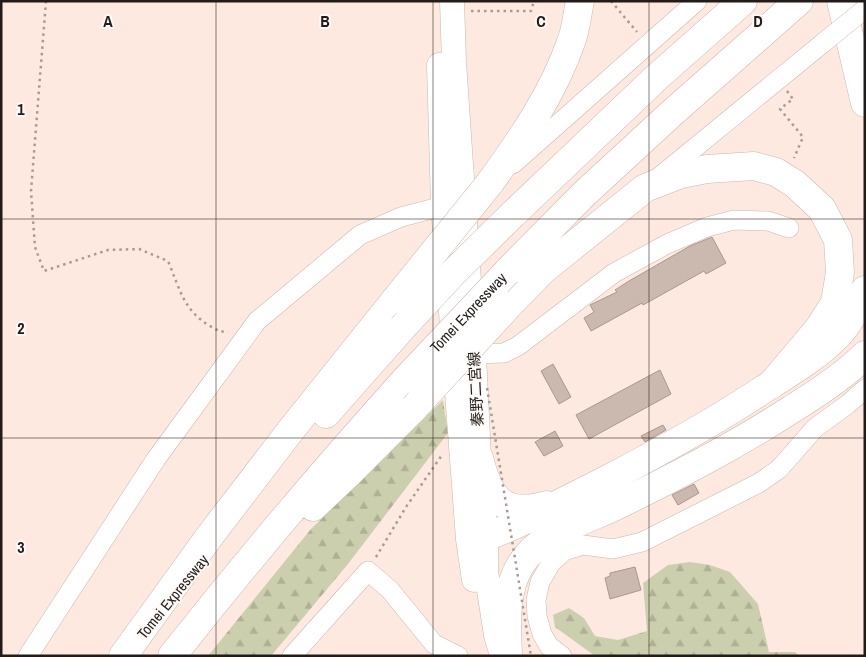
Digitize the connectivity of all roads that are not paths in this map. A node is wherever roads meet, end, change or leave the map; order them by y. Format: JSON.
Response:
{"nodes":[{"id":1,"x":436,"y":1,"type":"edge"},
{"id":2,"x":580,"y":1,"type":"edge"},
{"id":3,"x":697,"y":1,"type":"edge"},
{"id":4,"x":743,"y":1,"type":"edge"},
{"id":5,"x":840,"y":1,"type":"edge"},
{"id":6,"x":856,"y":1,"type":"edge"},
{"id":7,"x":797,"y":3,"type":"edge"},
{"id":8,"x":462,"y":6,"type":"edge"},
{"id":9,"x":865,"y":10,"type":"edge"},
{"id":10,"x":865,"y":39,"type":"edge"},
{"id":11,"x":865,"y":103,"type":"edge"},
{"id":12,"x":489,"y":184,"type":"junction"},
{"id":13,"x":645,"y":188,"type":"junction"},
{"id":14,"x":443,"y":206,"type":"junction"},
{"id":15,"x":790,"y":228,"type":"dead end"},
{"id":16,"x":865,"y":290,"type":"edge"},
{"id":17,"x":865,"y":322,"type":"edge"},
{"id":18,"x":474,"y":354,"type":"junction"},
{"id":19,"x":865,"y":355,"type":"edge"},
{"id":20,"x":771,"y":385,"type":"junction"},
{"id":21,"x":865,"y":389,"type":"edge"},
{"id":22,"x":730,"y":446,"type":"junction"},
{"id":23,"x":479,"y":458,"type":"junction"},
{"id":24,"x":571,"y":498,"type":"junction"},
{"id":25,"x":620,"y":504,"type":"junction"},
{"id":26,"x":477,"y":538,"type":"junction"},
{"id":27,"x":230,"y":582,"type":"junction"},
{"id":28,"x":28,"y":656,"type":"edge"},
{"id":29,"x":124,"y":656,"type":"edge"},
{"id":30,"x":172,"y":656,"type":"edge"},
{"id":31,"x":292,"y":656,"type":"edge"},
{"id":32,"x":458,"y":656,"type":"edge"},
{"id":33,"x":488,"y":656,"type":"edge"},
{"id":34,"x":503,"y":656,"type":"edge"},
{"id":35,"x":508,"y":656,"type":"edge"},
{"id":36,"x":562,"y":656,"type":"edge"}],
"edges":[{"from":1,"to":14,"type":"main road","name":"秦野二宮線"},
{"from":2,"to":12,"type":"highway"},
{"from":3,"to":12,"type":"street"},
{"from":4,"to":29,"type":"highway","name":"Tomei Expressway","bridge":true},
{"from":5,"to":11,"type":"highway"},
{"from":6,"to":10,"type":"highway"},
{"from":7,"to":27,"type":"highway","name":"Tomei Expressway","bridge":true},
{"from":8,"to":18,"type":"main road","name":"秦野二宮線"},
{"from":9,"to":13,"type":"street","bridge":true},
{"from":12,"to":29,"type":"highway","bridge":true},
{"from":13,"to":20,"type":"highway"},
{"from":13,"to":27,"type":"highway","bridge":true},
{"from":14,"to":26,"type":"main road","name":"秦野二宮線"},
{"from":14,"to":28,"type":"street"},
{"from":15,"to":18,"type":"street"},
{"from":16,"to":20,"type":"highway"},
{"from":17,"to":22,"type":"highway"},
{"from":18,"to":23,"type":"main road","name":"秦野二宮線"},
{"from":19,"to":22,"type":"highway"},
{"from":20,"to":24,"type":"highway"},
{"from":21,"to":36,"type":"street"},
{"from":22,"to":25,"type":"highway"},
{"from":23,"to":24,"type":"highway"},
{"from":23,"to":26,"type":"main road","name":"秦野二宮線"},
{"from":24,"to":26,"type":"highway"},
{"from":25,"to":26,"type":"highway"},
{"from":25,"to":35,"type":"highway"},
{"from":26,"to":33,"type":"main road","name":"秦野二宮線"},
{"from":26,"to":34,"type":"main road","name":"秦野二宮線"},
{"from":27,"to":30,"type":"highway","name":"Tomei Expressway"},
{"from":31,"to":32,"type":"street"}]}
